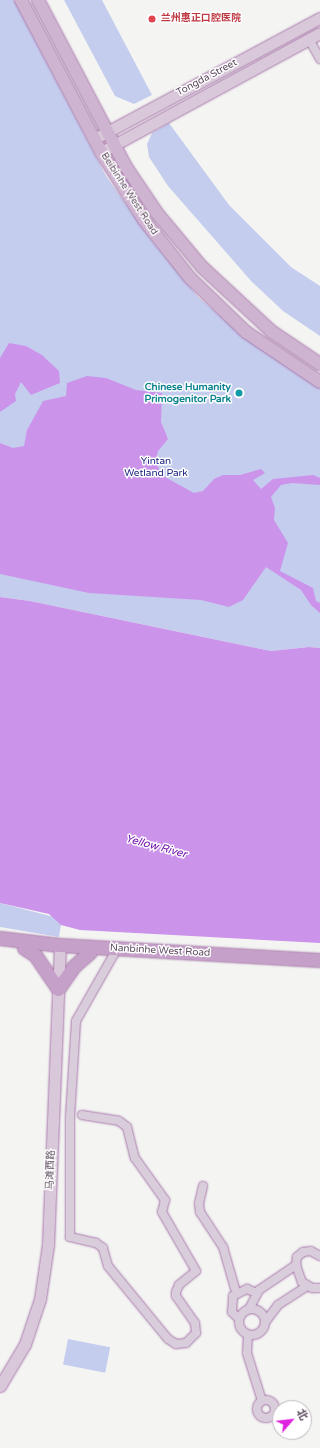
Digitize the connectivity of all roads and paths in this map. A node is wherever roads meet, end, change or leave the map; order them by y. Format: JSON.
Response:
{"nodes":[{"id":1,"x":20,"y":0,"type":"edge"},
{"id":2,"x":38,"y":0,"type":"edge"},
{"id":3,"x":320,"y":18,"type":"edge"},
{"id":4,"x":320,"y":33,"type":"edge"},
{"id":5,"x":309,"y":39,"type":"junction"},
{"id":6,"x":320,"y":59,"type":"edge"},
{"id":7,"x":108,"y":132,"type":"junction"},
{"id":8,"x":94,"y":139,"type":"junction"},
{"id":9,"x":114,"y":144,"type":"junction"},
{"id":10,"x":101,"y":152,"type":"junction"},
{"id":11,"x":320,"y":364,"type":"edge"},
{"id":12,"x":320,"y":382,"type":"edge"},
{"id":13,"x":0,"y":938,"type":"edge"},
{"id":14,"x":0,"y":944,"type":"edge"},
{"id":15,"x":24,"y":948,"type":"junction"},
{"id":16,"x":60,"y":948,"type":"junction"},
{"id":17,"x":90,"y":952,"type":"junction"},
{"id":18,"x":114,"y":954,"type":"junction"},
{"id":19,"x":320,"y":960,"type":"edge"},
{"id":20,"x":320,"y":965,"type":"edge"},
{"id":21,"x":58,"y":988,"type":"junction"},
{"id":22,"x":82,"y":1115,"type":"dead end"},
{"id":23,"x":203,"y":1186,"type":"dead end"},
{"id":24,"x":320,"y":1256,"type":"edge"},
{"id":25,"x":296,"y":1265,"type":"junction"},
{"id":26,"x":307,"y":1286,"type":"junction"},
{"id":27,"x":320,"y":1288,"type":"edge"},
{"id":28,"x":236,"y":1292,"type":"junction"},
{"id":29,"x":257,"y":1293,"type":"junction"},
{"id":30,"x":250,"y":1309,"type":"junction"},
{"id":31,"x":239,"y":1320,"type":"junction"},
{"id":32,"x":266,"y":1321,"type":"junction"},
{"id":33,"x":248,"y":1335,"type":"junction"},
{"id":34,"x":0,"y":1386,"type":"edge"},
{"id":35,"x":262,"y":1401,"type":"dead end"}],
"edges":[{"from":1,"to":8,"type":"main road","name":"Beibinhe West Road"},
{"from":2,"to":7,"type":"main road","name":"Beibinhe West Road"},
{"from":3,"to":7,"type":"main road","name":"Tongda Street"},
{"from":4,"to":5,"type":"main road","name":"Tongda Street"},
{"from":5,"to":6,"type":"street"},
{"from":5,"to":9,"type":"main road","name":"Tongda Street"},
{"from":7,"to":8,"type":"main road","name":"Tongda Street"},
{"from":7,"to":9,"type":"main road","name":"Beibinhe West Road"},
{"from":8,"to":10,"type":"main road","name":"Beibinhe West Road"},
{"from":9,"to":10,"type":"main road","name":"Tongda Street"},
{"from":9,"to":11,"type":"main road","name":"Beibinhe West Road"},
{"from":10,"to":12,"type":"main road","name":"Beibinhe West Road"},
{"from":13,"to":16,"type":"highway","name":"Nanbinhe West Road"},
{"from":14,"to":15,"type":"highway","name":"Nanbinhe West Road"},
{"from":15,"to":16,"type":"highway","name":"Nanbinhe West Road"},
{"from":15,"to":21,"type":"highway"},
{"from":16,"to":17,"type":"highway","name":"Nanbinhe West Road"},
{"from":16,"to":19,"type":"highway","name":"Nanbinhe West Road"},
{"from":16,"to":21,"type":"main road","name":"马滩西路"},
{"from":17,"to":18,"type":"highway","name":"Nanbinhe West Road"},
{"from":17,"to":21,"type":"highway"},
{"from":18,"to":20,"type":"highway","name":"Nanbinhe West Road"},
{"from":18,"to":22,"type":"street"},
{"from":21,"to":34,"type":"main road","name":"马滩西路"},
{"from":23,"to":28,"type":"street"},
{"from":24,"to":25,"type":"street"},
{"from":25,"to":26,"type":"street"},
{"from":25,"to":29,"type":"street"},
{"from":26,"to":27,"type":"street"},
{"from":26,"to":32,"type":"street"},
{"from":28,"to":29,"type":"street"},
{"from":28,"to":31,"type":"street"},
{"from":29,"to":30,"type":"street"},
{"from":30,"to":31,"type":"street"},
{"from":30,"to":32,"type":"street"},
{"from":31,"to":33,"type":"street"},
{"from":32,"to":33,"type":"street"},
{"from":33,"to":35,"type":"street"}]}
